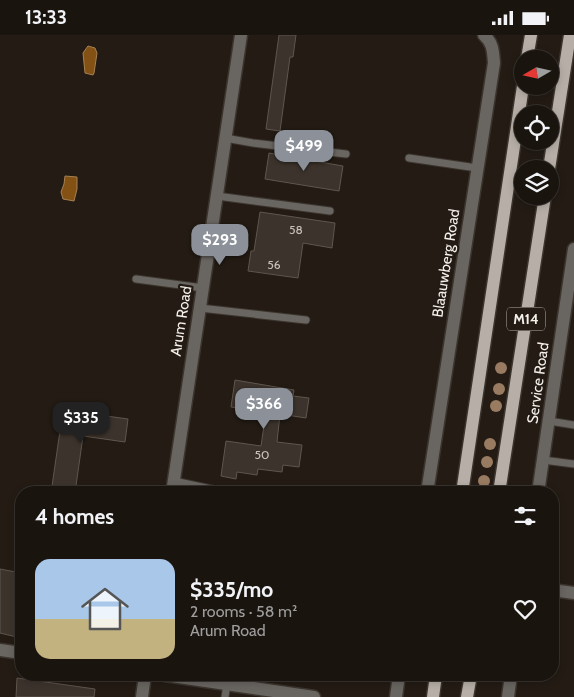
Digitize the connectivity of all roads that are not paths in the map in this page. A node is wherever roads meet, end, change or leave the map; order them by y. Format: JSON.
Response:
{"nodes":[{"id":1,"x":241,"y":35,"type":"edge"},
{"id":2,"x":531,"y":35,"type":"edge"},
{"id":3,"x":570,"y":35,"type":"edge"},
{"id":4,"x":486,"y":37,"type":"edge"},
{"id":5,"x":528,"y":50,"type":"edge"},
{"id":6,"x":522,"y":95,"type":"edge"},
{"id":7,"x":225,"y":137,"type":"junction"},
{"id":8,"x":346,"y":154,"type":"dead end"},
{"id":9,"x":408,"y":158,"type":"dead end"},
{"id":10,"x":550,"y":160,"type":"edge"},
{"id":11,"x":478,"y":168,"type":"junction"},
{"id":12,"x":217,"y":196,"type":"junction"},
{"id":13,"x":544,"y":205,"type":"edge"},
{"id":14,"x":330,"y":211,"type":"dead end"},
{"id":15,"x":574,"y":249,"type":"edge"},
{"id":16,"x":136,"y":279,"type":"dead end"},
{"id":17,"x":203,"y":289,"type":"junction"},
{"id":18,"x":200,"y":308,"type":"junction"},
{"id":19,"x":306,"y":320,"type":"dead end"},
{"id":20,"x":549,"y":421,"type":"junction"},
{"id":21,"x":574,"y":425,"type":"edge"},
{"id":22,"x":543,"y":460,"type":"junction"},
{"id":23,"x":574,"y":464,"type":"edge"},
{"id":24,"x":173,"y":486,"type":"edge"},
{"id":25,"x":428,"y":486,"type":"edge"},
{"id":26,"x":463,"y":486,"type":"edge"},
{"id":27,"x":500,"y":486,"type":"edge"},
{"id":28,"x":539,"y":486,"type":"edge"},
{"id":29,"x":559,"y":591,"type":"edge"},
{"id":30,"x":574,"y":593,"type":"edge"},
{"id":31,"x":0,"y":649,"type":"edge"},
{"id":32,"x":15,"y":652,"type":"edge"},
{"id":33,"x":144,"y":681,"type":"edge"},
{"id":34,"x":188,"y":681,"type":"edge"},
{"id":35,"x":398,"y":681,"type":"edge"},
{"id":36,"x":435,"y":681,"type":"edge"},
{"id":37,"x":470,"y":681,"type":"edge"},
{"id":38,"x":510,"y":681,"type":"edge"},
{"id":39,"x":226,"y":691,"type":"edge"},
{"id":40,"x":142,"y":697,"type":"edge"},
{"id":41,"x":314,"y":697,"type":"edge"},
{"id":42,"x":396,"y":697,"type":"edge"},
{"id":43,"x":433,"y":697,"type":"edge"},
{"id":44,"x":467,"y":697,"type":"edge"},
{"id":45,"x":508,"y":697,"type":"edge"}],
"edges":[{"from":1,"to":7,"type":"street","name":"Arum Road"},
{"from":2,"to":5,"type":"main road"},
{"from":3,"to":10,"type":"main road"},
{"from":4,"to":11,"type":"street","name":"Blaauwberg Road"},
{"from":6,"to":26,"type":"main road","number":"M14"},
{"from":7,"to":8,"type":"lane"},
{"from":7,"to":12,"type":"street","name":"Arum Road"},
{"from":9,"to":11,"type":"lane"},
{"from":11,"to":25,"type":"street","name":"Blaauwberg Road"},
{"from":12,"to":14,"type":"lane"},
{"from":12,"to":17,"type":"street","name":"Arum Road"},
{"from":13,"to":27,"type":"main road","number":"M14"},
{"from":15,"to":20,"type":"street","name":"Service Road"},
{"from":16,"to":17,"type":"lane"},
{"from":17,"to":18,"type":"street","name":"Arum Road"},
{"from":18,"to":19,"type":"lane"},
{"from":18,"to":24,"type":"street","name":"Arum Road"},
{"from":20,"to":21,"type":"lane"},
{"from":20,"to":22,"type":"street","name":"Service Road"},
{"from":22,"to":23,"type":"lane"},
{"from":22,"to":28,"type":"street","name":"Service Road"},
{"from":29,"to":30,"type":"street"},
{"from":31,"to":32,"type":"street"},
{"from":33,"to":40,"type":"street"},
{"from":34,"to":39,"type":"street"},
{"from":35,"to":42,"type":"street"},
{"from":36,"to":43,"type":"main road"},
{"from":37,"to":44,"type":"main road"},
{"from":38,"to":45,"type":"street"},
{"from":39,"to":41,"type":"street"}]}
